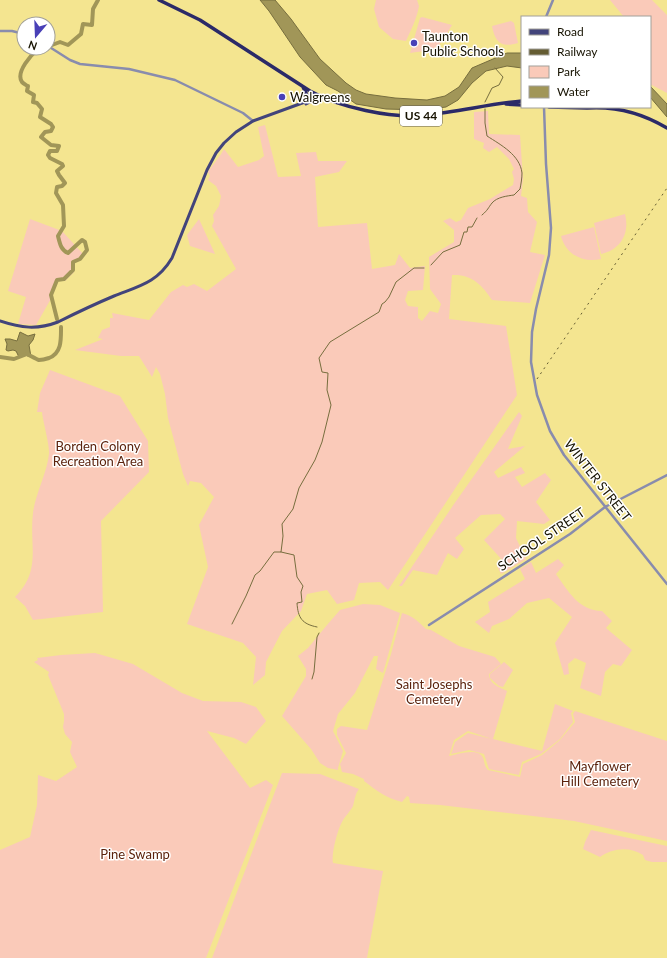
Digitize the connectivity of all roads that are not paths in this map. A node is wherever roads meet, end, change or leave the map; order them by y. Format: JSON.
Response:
{"nodes":[{"id":1,"x":159,"y":0,"type":"edge"},
{"id":2,"x":553,"y":0,"type":"edge"},
{"id":3,"x":546,"y":16,"type":"edge"},
{"id":4,"x":0,"y":31,"type":"edge"},
{"id":5,"x":16,"y":32,"type":"edge"},
{"id":6,"x":56,"y":51,"type":"edge"},
{"id":7,"x":301,"y":85,"type":"junction"},
{"id":8,"x":317,"y":95,"type":"junction"},
{"id":9,"x":521,"y":101,"type":"edge"},
{"id":10,"x":305,"y":102,"type":"junction"},
{"id":11,"x":505,"y":104,"type":"junction"},
{"id":12,"x":521,"y":105,"type":"edge"},
{"id":13,"x":286,"y":108,"type":"junction"},
{"id":14,"x":544,"y":108,"type":"edge"},
{"id":15,"x":602,"y":108,"type":"edge"},
{"id":16,"x":253,"y":121,"type":"junction"},
{"id":17,"x":667,"y":128,"type":"edge"},
{"id":18,"x":0,"y":321,"type":"edge"},
{"id":19,"x":667,"y":475,"type":"edge"},
{"id":20,"x":605,"y":508,"type":"junction"},
{"id":21,"x":667,"y":584,"type":"edge"},
{"id":22,"x":429,"y":625,"type":"dead end"}],
"edges":[{"from":1,"to":7,"type":"highway","number":"US 44"},
{"from":2,"to":3,"type":"street"},
{"from":4,"to":5,"type":"street"},
{"from":6,"to":16,"type":"street"},
{"from":7,"to":8,"type":"highway","number":"US 44"},
{"from":7,"to":10,"type":"highway"},
{"from":8,"to":10,"type":"main road"},
{"from":8,"to":11,"type":"highway","number":"US 44"},
{"from":8,"to":13,"type":"main road"},
{"from":9,"to":11,"type":"highway","number":"US 44"},
{"from":10,"to":13,"type":"main road"},
{"from":11,"to":12,"type":"highway","number":"US 44"},
{"from":13,"to":16,"type":"main road"},
{"from":14,"to":20,"type":"street","name":"WINTER STREET"},
{"from":15,"to":17,"type":"highway"},
{"from":16,"to":18,"type":"main road"},
{"from":19,"to":20,"type":"street","name":"SCHOOL STREET"},
{"from":20,"to":21,"type":"street","name":"WINTER STREET"},
{"from":20,"to":22,"type":"street","name":"SCHOOL STREET"}]}
